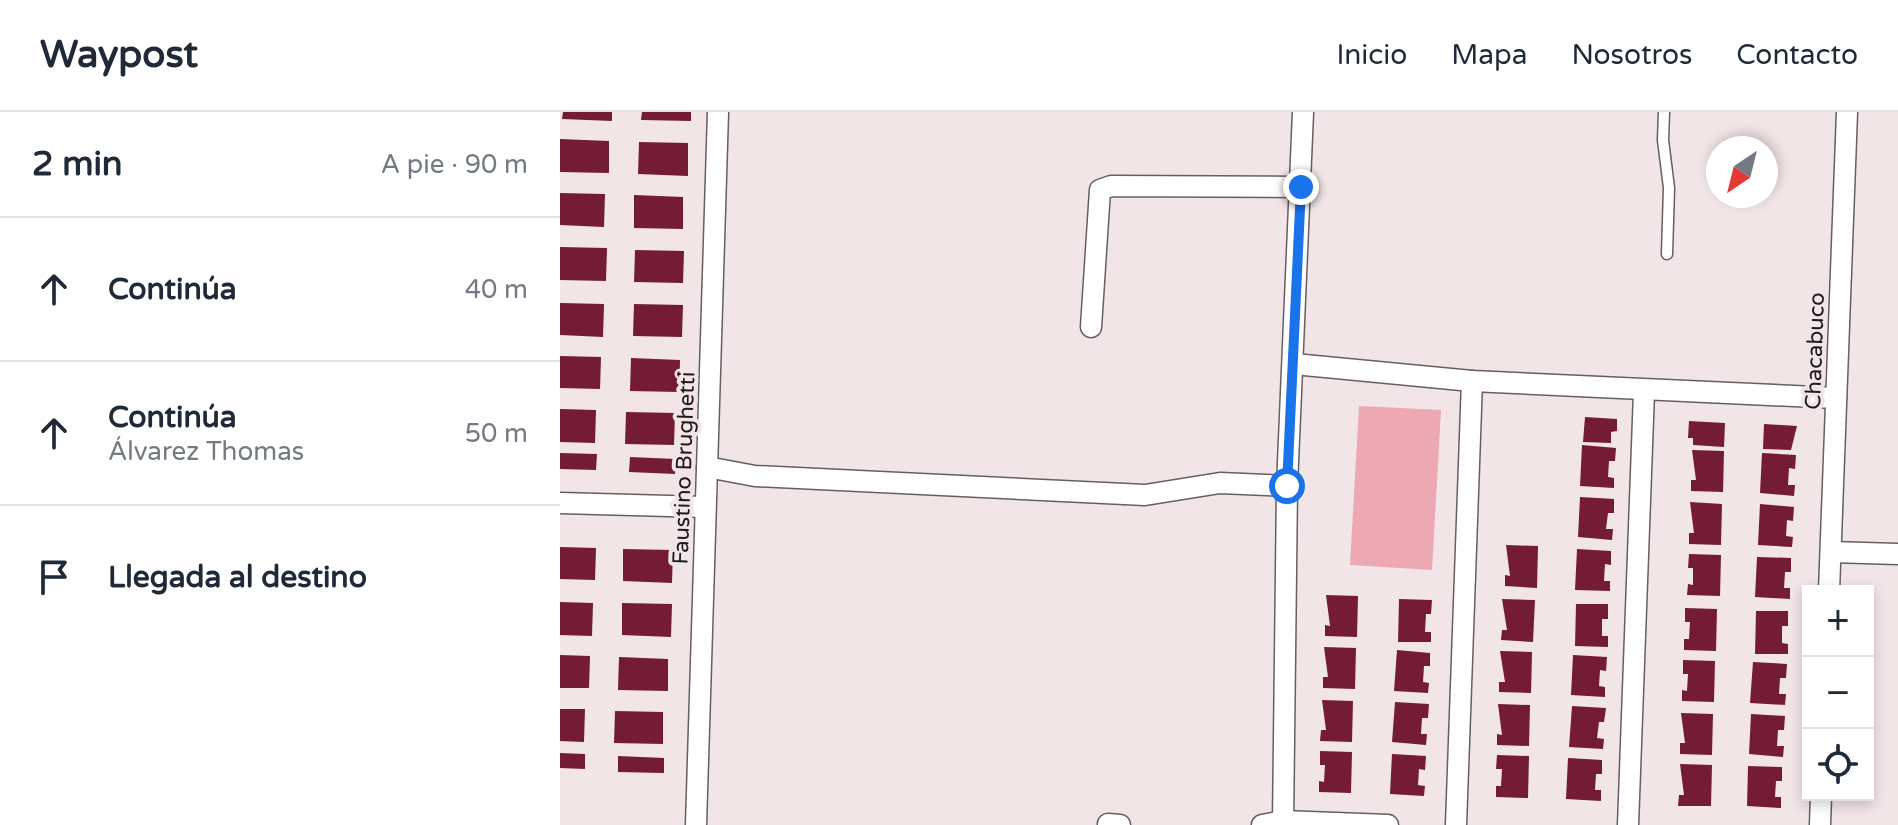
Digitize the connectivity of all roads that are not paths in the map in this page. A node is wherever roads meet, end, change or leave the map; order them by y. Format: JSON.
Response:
{"nodes":[{"id":1,"x":718,"y":112,"type":"edge"},
{"id":2,"x":1303,"y":112,"type":"edge"},
{"id":3,"x":1664,"y":112,"type":"edge"},
{"id":4,"x":1847,"y":112,"type":"edge"},
{"id":5,"x":1301,"y":187,"type":"junction"},
{"id":6,"x":1667,"y":254,"type":"dead end"},
{"id":7,"x":1091,"y":327,"type":"dead end"},
{"id":8,"x":1294,"y":364,"type":"junction"},
{"id":9,"x":1472,"y":381,"type":"junction"},
{"id":10,"x":1644,"y":392,"type":"junction"},
{"id":11,"x":1836,"y":398,"type":"junction"},
{"id":12,"x":707,"y":467,"type":"junction"},
{"id":13,"x":1287,"y":486,"type":"junction"},
{"id":14,"x":560,"y":503,"type":"edge"},
{"id":15,"x":705,"y":507,"type":"junction"},
{"id":16,"x":1831,"y":552,"type":"junction"},
{"id":17,"x":1898,"y":554,"type":"edge"},
{"id":18,"x":1829,"y":585,"type":"edge"},
{"id":19,"x":1821,"y":801,"type":"edge"},
{"id":20,"x":1108,"y":824,"type":"edge"},
{"id":21,"x":1276,"y":824,"type":"edge"},
{"id":22,"x":696,"y":825,"type":"edge"},
{"id":23,"x":1120,"y":825,"type":"edge"},
{"id":24,"x":1388,"y":825,"type":"edge"},
{"id":25,"x":1456,"y":825,"type":"edge"},
{"id":26,"x":1628,"y":825,"type":"edge"},
{"id":27,"x":1820,"y":825,"type":"edge"}],
"edges":[{"from":1,"to":12,"type":"street","name":"Faustino Brughetti"},
{"from":2,"to":5,"type":"street"},
{"from":3,"to":6,"type":"lane"},
{"from":4,"to":11,"type":"street","name":"Chacabuco"},
{"from":5,"to":7,"type":"street"},
{"from":5,"to":8,"type":"street"},
{"from":8,"to":9,"type":"street"},
{"from":8,"to":13,"type":"street"},
{"from":9,"to":10,"type":"street"},
{"from":9,"to":25,"type":"street"},
{"from":10,"to":11,"type":"street"},
{"from":10,"to":26,"type":"street"},
{"from":11,"to":16,"type":"street","name":"Chacabuco"},
{"from":12,"to":13,"type":"street"},
{"from":12,"to":15,"type":"street","name":"Faustino Brughetti"},
{"from":13,"to":21,"type":"street"},
{"from":14,"to":15,"type":"street"},
{"from":15,"to":22,"type":"street","name":"Faustino Brughetti"},
{"from":16,"to":17,"type":"street"},
{"from":16,"to":18,"type":"street","name":"Chacabuco"},
{"from":19,"to":27,"type":"street"},
{"from":20,"to":23,"type":"street"},
{"from":21,"to":24,"type":"street"}]}
